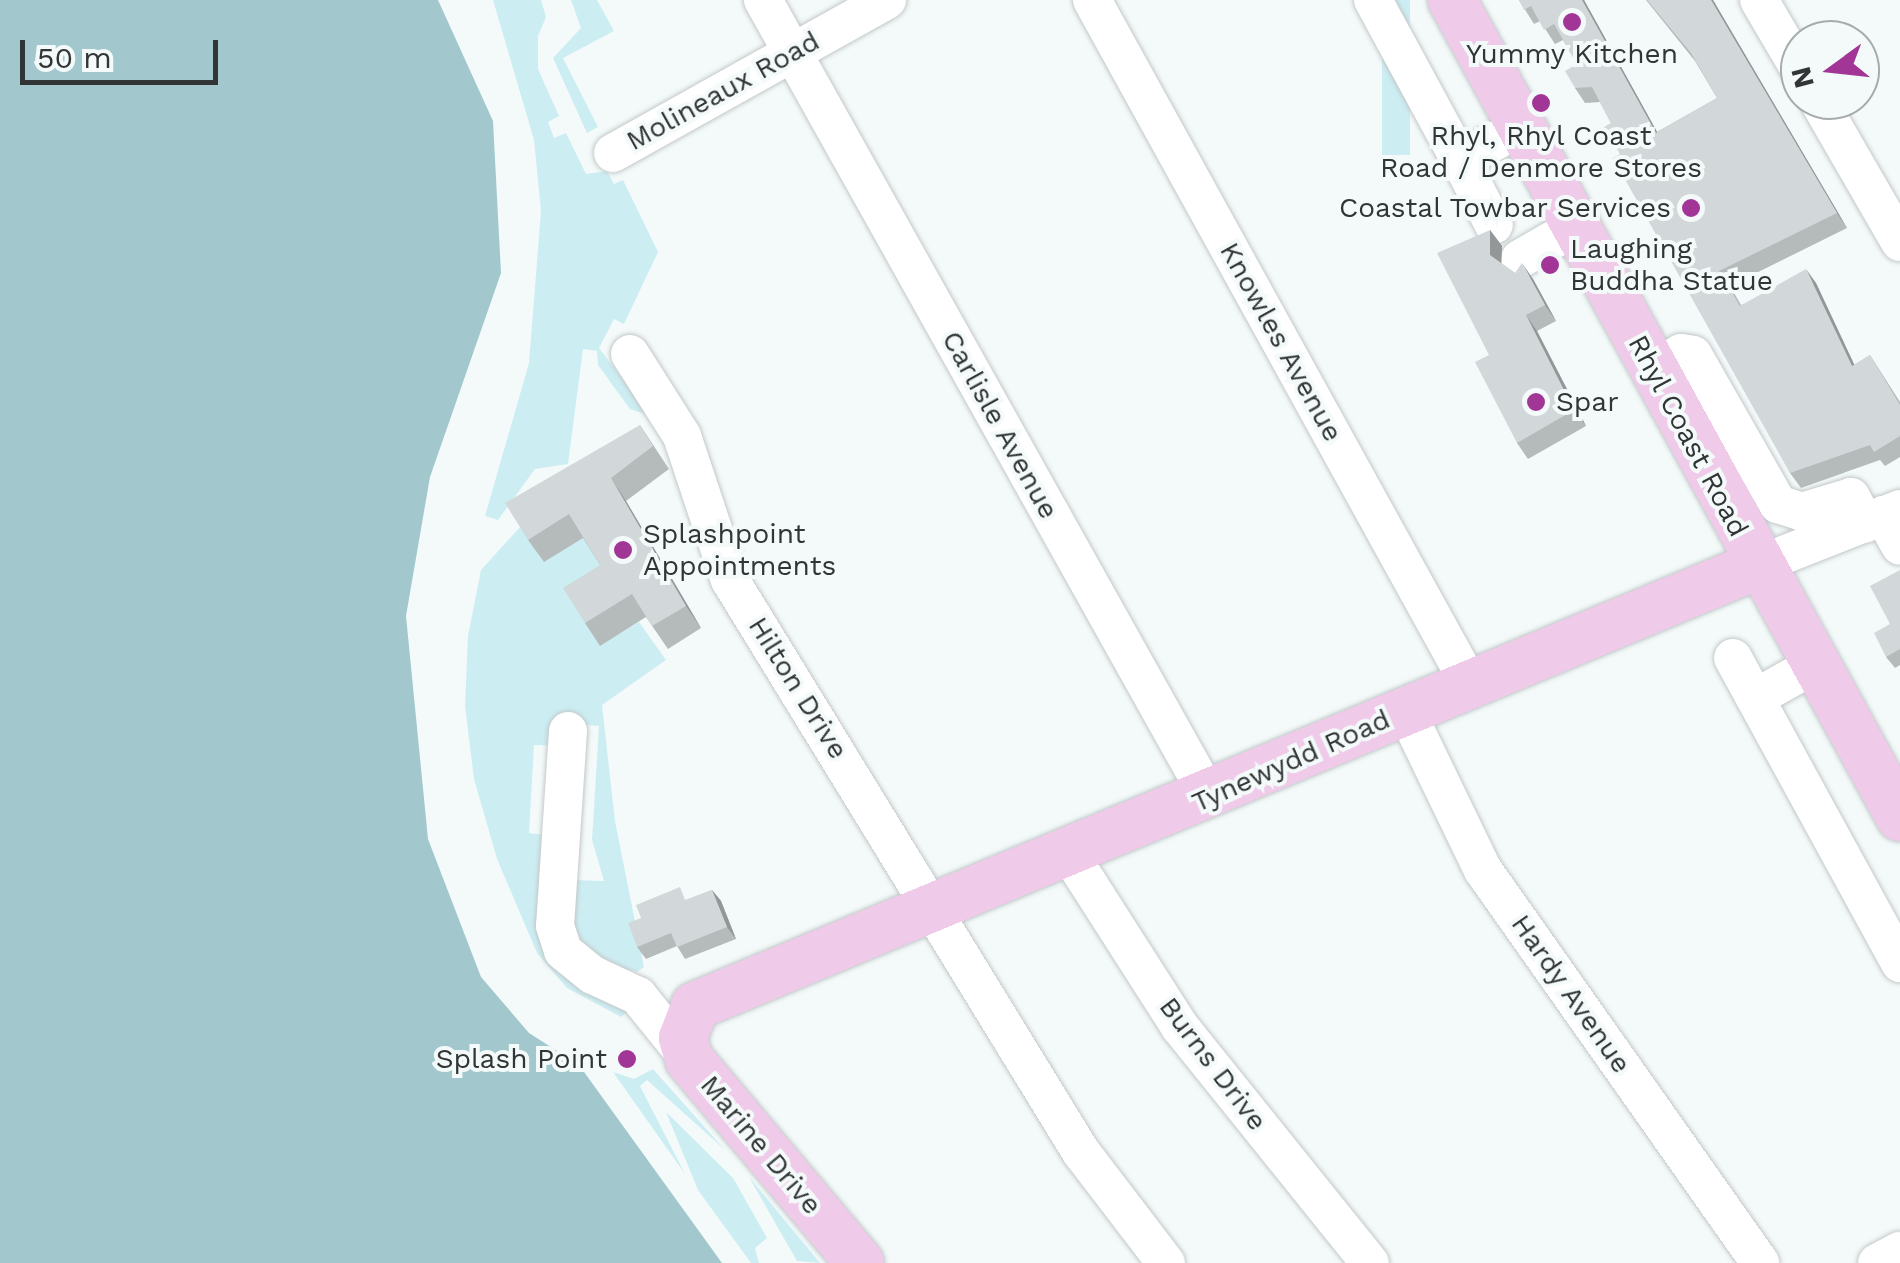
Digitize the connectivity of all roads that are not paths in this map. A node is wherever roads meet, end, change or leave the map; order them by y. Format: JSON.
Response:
{"nodes":[{"id":1,"x":763,"y":0,"type":"edge"},
{"id":2,"x":887,"y":0,"type":"edge"},
{"id":3,"x":1092,"y":0,"type":"edge"},
{"id":4,"x":1373,"y":0,"type":"edge"},
{"id":5,"x":1452,"y":0,"type":"edge"},
{"id":6,"x":1759,"y":0,"type":"edge"},
{"id":7,"x":1780,"y":36,"type":"edge"},
{"id":8,"x":790,"y":52,"type":"junction"},
{"id":9,"x":1830,"y":120,"type":"edge"},
{"id":10,"x":1520,"y":127,"type":"junction"},
{"id":11,"x":613,"y":153,"type":"dead end"},
{"id":12,"x":1460,"y":160,"type":"junction"},
{"id":13,"x":1494,"y":226,"type":"dead end"},
{"id":14,"x":1574,"y":227,"type":"junction"},
{"id":15,"x":1900,"y":242,"type":"edge"},
{"id":16,"x":1520,"y":259,"type":"edge"},
{"id":17,"x":630,"y":354,"type":"dead end"},
{"id":18,"x":1652,"y":370,"type":"junction"},
{"id":19,"x":1887,"y":523,"type":"edge"},
{"id":20,"x":1758,"y":565,"type":"junction"},
{"id":21,"x":1733,"y":658,"type":"dead end"},
{"id":22,"x":1814,"y":665,"type":"junction"},
{"id":23,"x":1470,"y":685,"type":"junction"},
{"id":24,"x":1755,"y":698,"type":"junction"},
{"id":25,"x":1406,"y":711,"type":"junction"},
{"id":26,"x":568,"y":732,"type":"dead end"},
{"id":27,"x":1209,"y":798,"type":"junction"},
{"id":28,"x":1899,"y":813,"type":"edge"},
{"id":29,"x":1070,"y":855,"type":"junction"},
{"id":30,"x":934,"y":906,"type":"junction"},
{"id":31,"x":1900,"y":963,"type":"edge"},
{"id":32,"x":688,"y":1039,"type":"junction"},
{"id":33,"x":1900,"y":1251,"type":"edge"},
{"id":34,"x":860,"y":1263,"type":"edge"},
{"id":35,"x":1166,"y":1263,"type":"edge"},
{"id":36,"x":1370,"y":1263,"type":"edge"},
{"id":37,"x":1760,"y":1263,"type":"edge"},
{"id":38,"x":1876,"y":1263,"type":"edge"}],
"edges":[{"from":1,"to":8,"type":"street","name":"Carlisle Avenue"},
{"from":2,"to":8,"type":"street","name":"Molineaux Road"},
{"from":3,"to":23,"type":"street","name":"Knowles Avenue"},
{"from":4,"to":12,"type":"street"},
{"from":5,"to":10,"type":"main road","name":"Rhyl Coast Road"},
{"from":6,"to":7,"type":"street"},
{"from":8,"to":11,"type":"street","name":"Molineaux Road"},
{"from":8,"to":27,"type":"street","name":"Carlisle Avenue"},
{"from":9,"to":15,"type":"street"},
{"from":10,"to":12,"type":"street"},
{"from":10,"to":14,"type":"main road","name":"Rhyl Coast Road"},
{"from":12,"to":13,"type":"street"},
{"from":14,"to":16,"type":"street"},
{"from":14,"to":18,"type":"main road","name":"Rhyl Coast Road"},
{"from":17,"to":30,"type":"street","name":"Hilton Drive"},
{"from":18,"to":19,"type":"street"},
{"from":18,"to":20,"type":"main road","name":"Rhyl Coast Road"},
{"from":19,"to":20,"type":"street","name":"Tynewydd Road"},
{"from":20,"to":22,"type":"main road","name":"Rhyl Coast Road"},
{"from":20,"to":23,"type":"main road","name":"Tynewydd Road"},
{"from":21,"to":24,"type":"street"},
{"from":22,"to":24,"type":"street"},
{"from":22,"to":28,"type":"main road","name":"Rhyl Coast Road"},
{"from":23,"to":25,"type":"main road","name":"Tynewydd Road"},
{"from":24,"to":31,"type":"street"},
{"from":25,"to":27,"type":"main road","name":"Tynewydd Road"},
{"from":25,"to":37,"type":"street","name":"Hardy Avenue"},
{"from":26,"to":32,"type":"street"},
{"from":27,"to":29,"type":"main road","name":"Tynewydd Road"},
{"from":29,"to":30,"type":"main road","name":"Tynewydd Road"},
{"from":29,"to":36,"type":"street","name":"Burns Drive"},
{"from":30,"to":32,"type":"main road","name":"Tynewydd Road"},
{"from":30,"to":35,"type":"street","name":"Hilton Drive"},
{"from":32,"to":34,"type":"main road","name":"Marine Drive"},
{"from":33,"to":38,"type":"street"}]}
